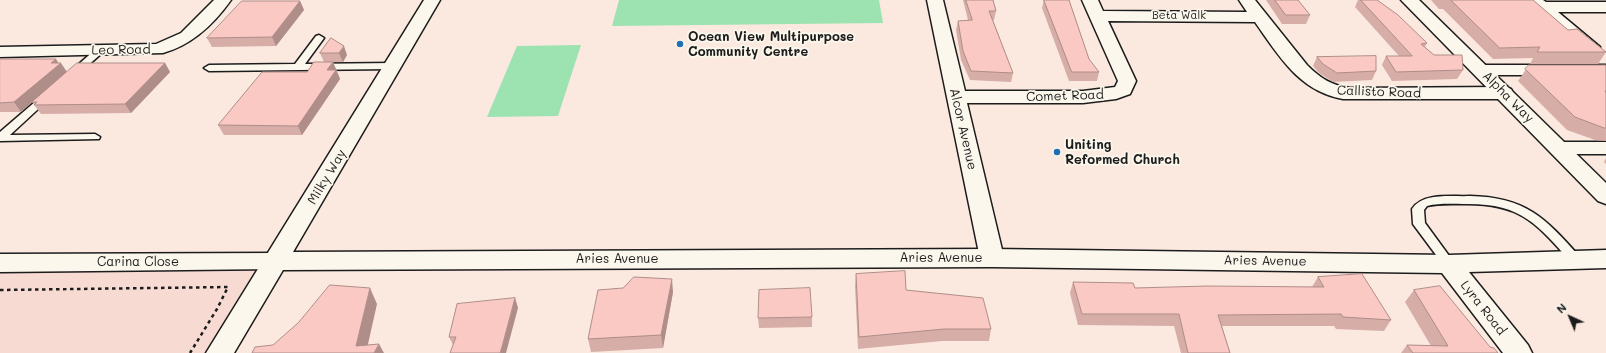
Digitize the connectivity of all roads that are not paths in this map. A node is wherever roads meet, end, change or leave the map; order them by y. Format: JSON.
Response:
{"nodes":[{"id":1,"x":223,"y":0,"type":"edge"},
{"id":2,"x":432,"y":0,"type":"edge"},
{"id":3,"x":934,"y":0,"type":"edge"},
{"id":4,"x":1247,"y":0,"type":"edge"},
{"id":5,"x":1409,"y":0,"type":"edge"},
{"id":6,"x":1537,"y":4,"type":"edge"},
{"id":7,"x":1606,"y":7,"type":"edge"},
{"id":8,"x":1094,"y":8,"type":"edge"},
{"id":9,"x":1260,"y":17,"type":"junction"},
{"id":10,"x":319,"y":38,"type":"dead end"},
{"id":11,"x":99,"y":51,"type":"junction"},
{"id":12,"x":0,"y":52,"type":"edge"},
{"id":13,"x":1606,"y":59,"type":"edge"},
{"id":14,"x":393,"y":66,"type":"junction"},
{"id":15,"x":298,"y":67,"type":"junction"},
{"id":16,"x":209,"y":68,"type":"dead end"},
{"id":17,"x":1481,"y":70,"type":"junction"},
{"id":18,"x":1606,"y":70,"type":"edge"},
{"id":19,"x":64,"y":81,"type":"edge"},
{"id":20,"x":53,"y":92,"type":"edge"},
{"id":21,"x":1504,"y":93,"type":"junction"},
{"id":22,"x":956,"y":97,"type":"junction"},
{"id":23,"x":95,"y":137,"type":"dead end"},
{"id":24,"x":0,"y":138,"type":"edge"},
{"id":25,"x":1559,"y":148,"type":"junction"},
{"id":26,"x":1606,"y":148,"type":"edge"},
{"id":27,"x":1606,"y":196,"type":"edge"},
{"id":28,"x":992,"y":258,"type":"junction"},
{"id":29,"x":1606,"y":259,"type":"edge"},
{"id":30,"x":276,"y":260,"type":"junction"},
{"id":31,"x":1576,"y":260,"type":"junction"},
{"id":32,"x":0,"y":263,"type":"edge"},
{"id":33,"x":1448,"y":264,"type":"junction"},
{"id":34,"x":220,"y":353,"type":"edge"},
{"id":35,"x":1518,"y":353,"type":"edge"}],
"edges":[{"from":1,"to":11,"type":"street","name":"Leo Road"},
{"from":2,"to":14,"type":"street","name":"Milky Way"},
{"from":3,"to":22,"type":"street","name":"Alcor Avenue"},
{"from":4,"to":9,"type":"street","name":"Callisto Road"},
{"from":5,"to":17,"type":"street","name":"Alpha Way"},
{"from":6,"to":7,"type":"street"},
{"from":6,"to":13,"type":"street"},
{"from":8,"to":9,"type":"street","name":"Beta Walk"},
{"from":8,"to":22,"type":"street","name":"Comet Road"},
{"from":9,"to":21,"type":"street","name":"Callisto Road"},
{"from":10,"to":15,"type":"lane"},
{"from":11,"to":12,"type":"street","name":"Leo Road"},
{"from":11,"to":19,"type":"lane"},
{"from":14,"to":15,"type":"lane"},
{"from":14,"to":30,"type":"street","name":"Milky Way"},
{"from":15,"to":16,"type":"lane"},
{"from":17,"to":18,"type":"street"},
{"from":17,"to":21,"type":"street","name":"Alpha Way"},
{"from":20,"to":24,"type":"lane"},
{"from":21,"to":25,"type":"street","name":"Alpha Way"},
{"from":22,"to":28,"type":"street","name":"Alcor Avenue"},
{"from":23,"to":24,"type":"lane"},
{"from":25,"to":26,"type":"street"},
{"from":25,"to":27,"type":"street","name":"Alpha Way"},
{"from":28,"to":30,"type":"street","name":"Aries Avenue"},
{"from":28,"to":33,"type":"street","name":"Aries Avenue"},
{"from":29,"to":31,"type":"street","name":"Aries Avenue"},
{"from":30,"to":32,"type":"street","name":"Carina Close"},
{"from":30,"to":34,"type":"street","name":"Milky Way"},
{"from":31,"to":33,"type":"street","name":"Aries Avenue"},
{"from":31,"to":33,"type":"lane"},
{"from":33,"to":35,"type":"street","name":"Lyra Road"}]}
